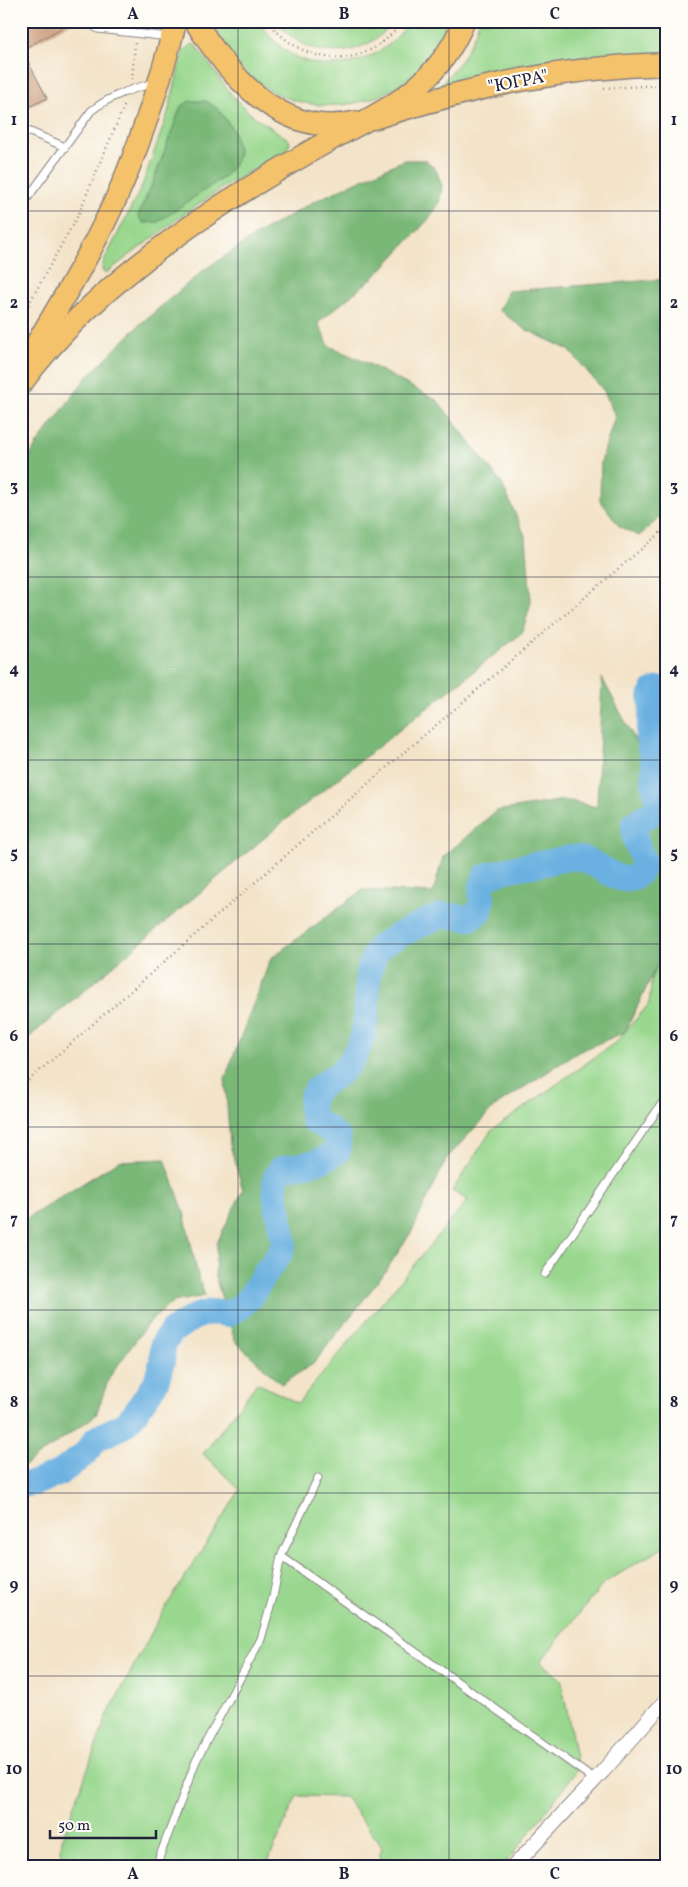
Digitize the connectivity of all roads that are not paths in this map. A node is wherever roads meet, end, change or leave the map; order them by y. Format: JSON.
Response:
{"nodes":[{"id":1,"x":86,"y":21,"type":"edge"},
{"id":2,"x":195,"y":21,"type":"edge"},
{"id":3,"x":464,"y":21,"type":"edge"},
{"id":4,"x":174,"y":29,"type":"edge"},
{"id":5,"x":667,"y":64,"type":"edge"},
{"id":6,"x":160,"y":81,"type":"junction"},
{"id":7,"x":373,"y":118,"type":"junction"},
{"id":8,"x":21,"y":128,"type":"edge"},
{"id":9,"x":65,"y":147,"type":"junction"},
{"id":10,"x":21,"y":207,"type":"edge"},
{"id":11,"x":21,"y":370,"type":"edge"},
{"id":12,"x":21,"y":384,"type":"edge"},
{"id":13,"x":667,"y":1096,"type":"edge"},
{"id":14,"x":544,"y":1274,"type":"dead end"},
{"id":15,"x":318,"y":1478,"type":"dead end"},
{"id":16,"x":281,"y":1556,"type":"junction"},
{"id":17,"x":667,"y":1699,"type":"edge"},
{"id":18,"x":595,"y":1780,"type":"junction"},
{"id":19,"x":156,"y":1866,"type":"edge"},
{"id":20,"x":514,"y":1866,"type":"edge"}],
"edges":[{"from":1,"to":4,"type":"lane"},
{"from":2,"to":7,"type":"main road"},
{"from":3,"to":7,"type":"main road"},
{"from":4,"to":6,"type":"main road"},
{"from":5,"to":7,"type":"highway","name":"\"ЮГРА\""},
{"from":6,"to":9,"type":"lane"},
{"from":6,"to":11,"type":"main road"},
{"from":7,"to":12,"type":"main road"},
{"from":8,"to":9,"type":"lane"},
{"from":9,"to":10,"type":"lane"},
{"from":13,"to":14,"type":"lane"},
{"from":15,"to":16,"type":"lane"},
{"from":16,"to":18,"type":"lane"},
{"from":16,"to":19,"type":"lane"},
{"from":17,"to":18,"type":"street"},
{"from":18,"to":20,"type":"street"}]}
